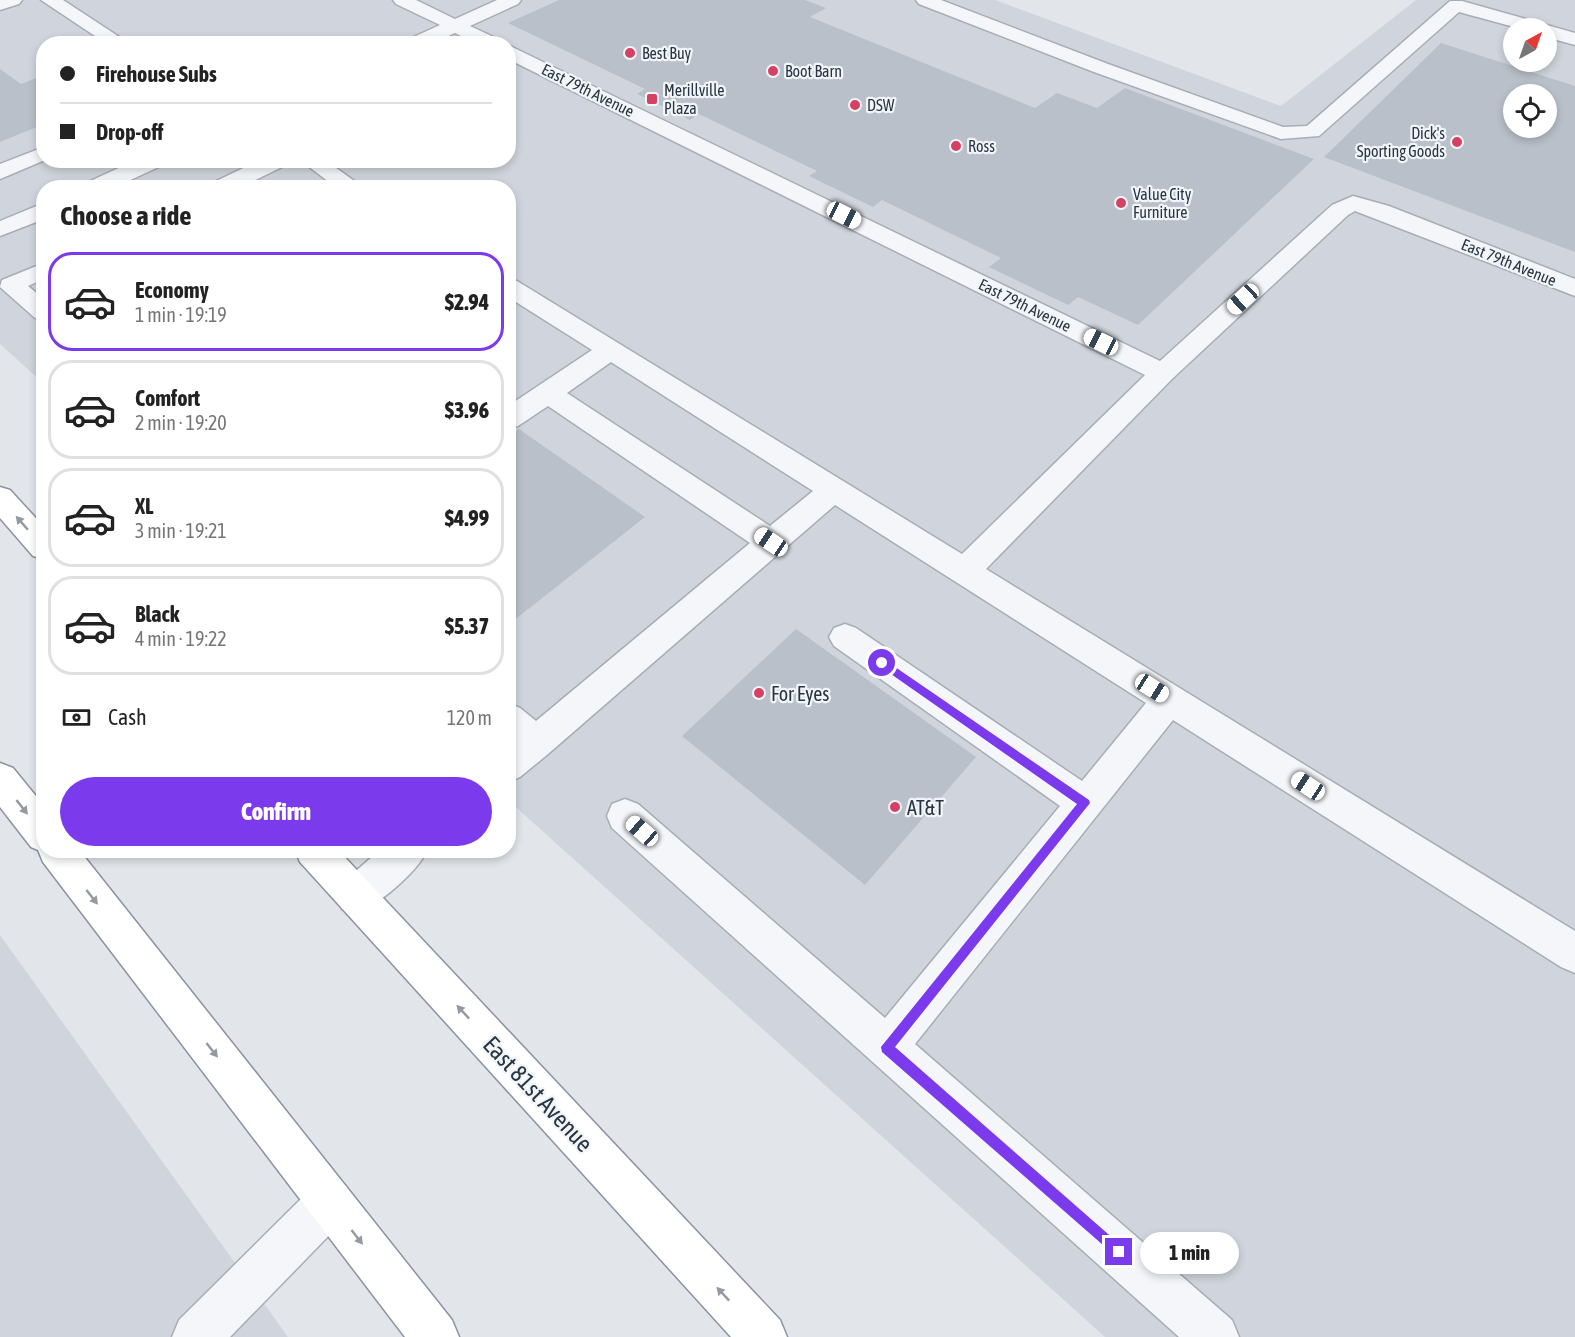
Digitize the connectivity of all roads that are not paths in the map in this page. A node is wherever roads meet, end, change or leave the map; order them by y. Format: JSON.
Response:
{"nodes":[{"id":1,"x":13,"y":0,"type":"edge"},
{"id":2,"x":50,"y":0,"type":"edge"},
{"id":3,"x":402,"y":0,"type":"edge"},
{"id":4,"x":512,"y":0,"type":"edge"},
{"id":5,"x":925,"y":0,"type":"edge"},
{"id":6,"x":0,"y":4,"type":"edge"},
{"id":7,"x":1503,"y":18,"type":"edge"},
{"id":8,"x":456,"y":25,"type":"junction"},
{"id":9,"x":1557,"y":34,"type":"edge"},
{"id":10,"x":108,"y":36,"type":"edge"},
{"id":11,"x":432,"y":36,"type":"edge"},
{"id":12,"x":477,"y":36,"type":"edge"},
{"id":13,"x":1575,"y":39,"type":"edge"},
{"id":14,"x":516,"y":55,"type":"edge"},
{"id":15,"x":36,"y":156,"type":"edge"},
{"id":16,"x":138,"y":168,"type":"edge"},
{"id":17,"x":271,"y":168,"type":"edge"},
{"id":18,"x":322,"y":168,"type":"edge"},
{"id":19,"x":0,"y":172,"type":"edge"},
{"id":20,"x":111,"y":180,"type":"edge"},
{"id":21,"x":252,"y":180,"type":"edge"},
{"id":22,"x":341,"y":180,"type":"edge"},
{"id":23,"x":36,"y":213,"type":"edge"},
{"id":24,"x":0,"y":229,"type":"edge"},
{"id":25,"x":36,"y":274,"type":"edge"},
{"id":26,"x":1575,"y":288,"type":"edge"},
{"id":27,"x":516,"y":291,"type":"edge"},
{"id":28,"x":36,"y":305,"type":"edge"},
{"id":29,"x":611,"y":350,"type":"junction"},
{"id":30,"x":1163,"y":373,"type":"junction"},
{"id":31,"x":548,"y":393,"type":"junction"},
{"id":32,"x":516,"y":414,"type":"edge"},
{"id":33,"x":834,"y":489,"type":"junction"},
{"id":34,"x":0,"y":498,"type":"edge"},
{"id":35,"x":36,"y":539,"type":"edge"},
{"id":36,"x":771,"y":542,"type":"junction"},
{"id":37,"x":965,"y":570,"type":"junction"},
{"id":38,"x":845,"y":637,"type":"dead end"},
{"id":39,"x":1170,"y":699,"type":"junction"},
{"id":40,"x":516,"y":724,"type":"edge"},
{"id":41,"x":536,"y":743,"type":"junction"},
{"id":42,"x":516,"y":759,"type":"edge"},
{"id":43,"x":0,"y":779,"type":"edge"},
{"id":44,"x":1085,"y":803,"type":"junction"},
{"id":45,"x":625,"y":816,"type":"dead end"},
{"id":46,"x":36,"y":825,"type":"edge"},
{"id":47,"x":62,"y":858,"type":"edge"},
{"id":48,"x":321,"y":858,"type":"edge"},
{"id":49,"x":400,"y":858,"type":"edge"},
{"id":50,"x":355,"y":896,"type":"junction"},
{"id":51,"x":1575,"y":953,"type":"edge"},
{"id":52,"x":887,"y":1047,"type":"junction"},
{"id":53,"x":330,"y":1202,"type":"junction"},
{"id":54,"x":196,"y":1337,"type":"edge"},
{"id":55,"x":435,"y":1337,"type":"edge"},
{"id":56,"x":763,"y":1337,"type":"edge"},
{"id":57,"x":1215,"y":1337,"type":"edge"}],
"edges":[{"from":1,"to":6,"type":"street"},
{"from":2,"to":10,"type":"street"},
{"from":3,"to":8,"type":"street"},
{"from":4,"to":8,"type":"street"},
{"from":5,"to":7,"type":"street"},
{"from":8,"to":11,"type":"street"},
{"from":8,"to":12,"type":"street"},
{"from":9,"to":13,"type":"street"},
{"from":14,"to":30,"type":"street","name":"East 79th Avenue"},
{"from":15,"to":19,"type":"street"},
{"from":16,"to":20,"type":"street"},
{"from":17,"to":21,"type":"street"},
{"from":18,"to":22,"type":"street"},
{"from":23,"to":24,"type":"street"},
{"from":25,"to":28,"type":"street"},
{"from":26,"to":30,"type":"street","name":"East 79th Avenue"},
{"from":27,"to":29,"type":"street"},
{"from":29,"to":31,"type":"street"},
{"from":29,"to":33,"type":"street"},
{"from":30,"to":37,"type":"street"},
{"from":31,"to":32,"type":"street"},
{"from":31,"to":36,"type":"street"},
{"from":33,"to":36,"type":"street"},
{"from":33,"to":37,"type":"street"},
{"from":35,"to":34,"type":"highway","one_way":true},
{"from":36,"to":41,"type":"street"},
{"from":37,"to":39,"type":"street"},
{"from":38,"to":44,"type":"street"},
{"from":39,"to":44,"type":"street"},
{"from":39,"to":51,"type":"street"},
{"from":40,"to":41,"type":"street"},
{"from":41,"to":42,"type":"street"},
{"from":43,"to":46,"type":"highway","one_way":true},
{"from":44,"to":52,"type":"street"},
{"from":45,"to":52,"type":"street"},
{"from":47,"to":53,"type":"highway","one_way":true},
{"from":48,"to":50,"type":"highway","name":"East 81st Avenue"},
{"from":49,"to":50,"type":"street"},
{"from":56,"to":50,"type":"highway","name":"East 81st Avenue","one_way":true},
{"from":52,"to":57,"type":"street"},
{"from":53,"to":54,"type":"street"},
{"from":53,"to":55,"type":"highway","one_way":true}]}
